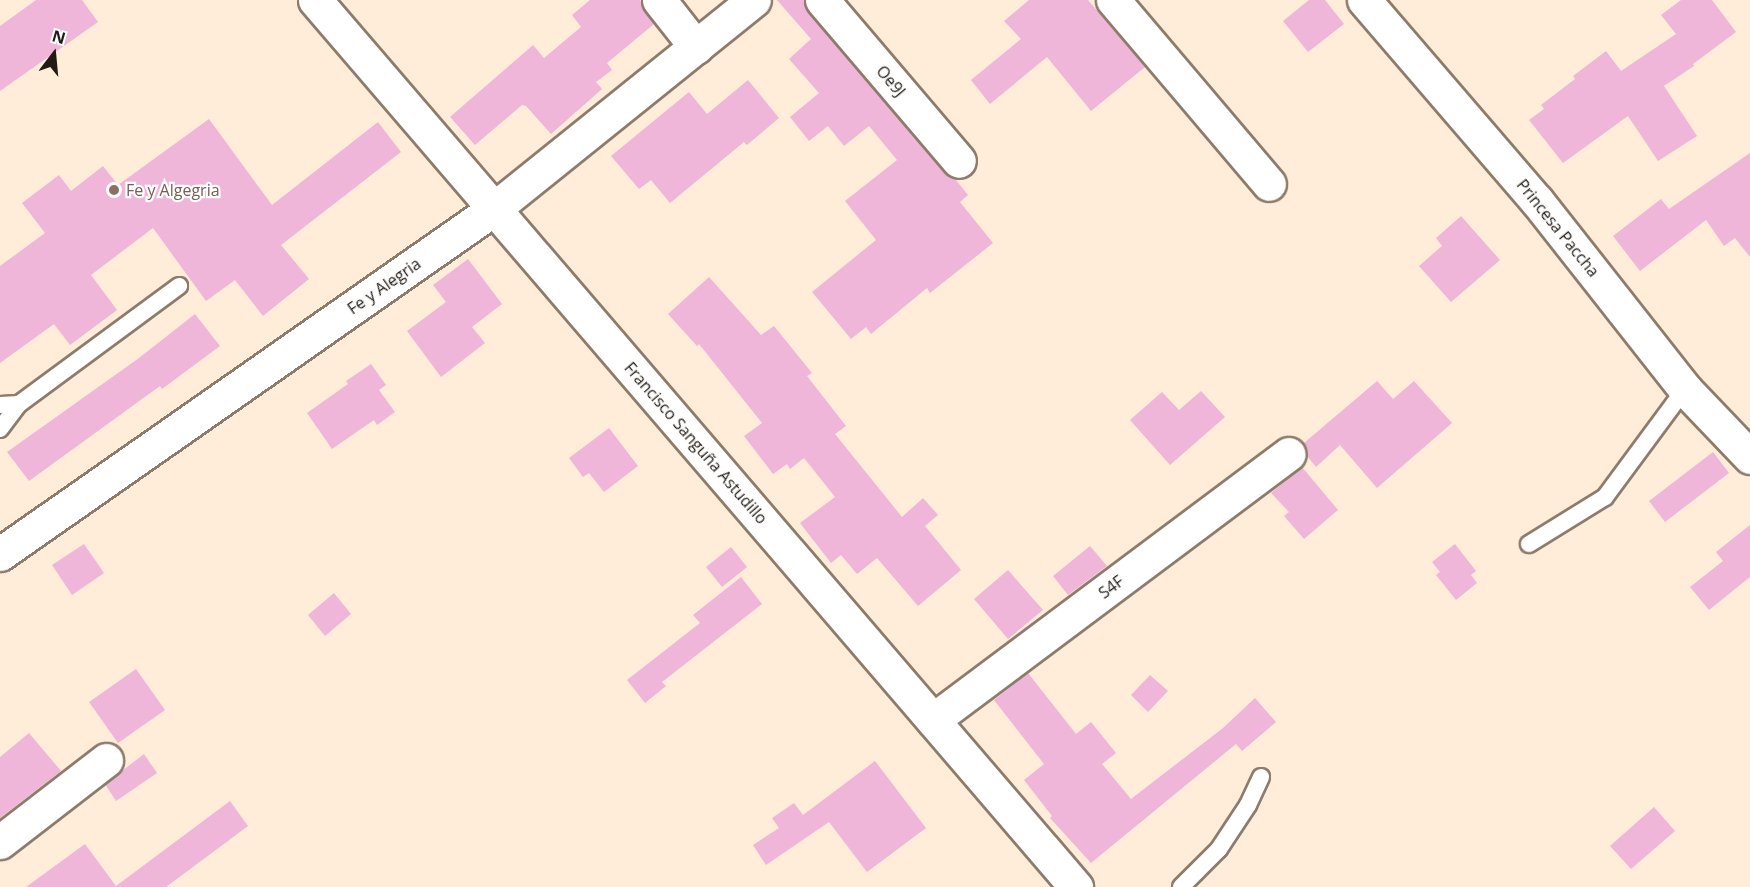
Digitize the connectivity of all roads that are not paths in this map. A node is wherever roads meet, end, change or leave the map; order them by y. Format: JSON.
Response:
{"nodes":[{"id":1,"x":315,"y":0,"type":"edge"},
{"id":2,"x":659,"y":0,"type":"edge"},
{"id":3,"x":754,"y":0,"type":"edge"},
{"id":4,"x":822,"y":0,"type":"edge"},
{"id":5,"x":1113,"y":0,"type":"edge"},
{"id":6,"x":1364,"y":0,"type":"edge"},
{"id":7,"x":696,"y":47,"type":"junction"},
{"id":8,"x":959,"y":161,"type":"dead end"},
{"id":9,"x":1269,"y":184,"type":"dead end"},
{"id":10,"x":495,"y":208,"type":"junction"},
{"id":11,"x":179,"y":286,"type":"dead end"},
{"id":12,"x":1685,"y":389,"type":"junction"},
{"id":13,"x":20,"y":404,"type":"junction"},
{"id":14,"x":0,"y":405,"type":"edge"},
{"id":15,"x":0,"y":429,"type":"edge"},
{"id":16,"x":1289,"y":454,"type":"dead end"},
{"id":17,"x":1750,"y":457,"type":"edge"},
{"id":18,"x":1529,"y":544,"type":"dead end"},
{"id":19,"x":0,"y":554,"type":"edge"},
{"id":20,"x":933,"y":720,"type":"junction"},
{"id":21,"x":106,"y":760,"type":"dead end"},
{"id":22,"x":1261,"y":777,"type":"dead end"},
{"id":23,"x":0,"y":842,"type":"edge"},
{"id":24,"x":1076,"y":887,"type":"edge"},
{"id":25,"x":1181,"y":887,"type":"edge"}],
"edges":[{"from":1,"to":10,"type":"street","name":"Francisco Sanguña Astudillo"},
{"from":2,"to":7,"type":"street"},
{"from":3,"to":7,"type":"street","name":"Fe y Alegria"},
{"from":4,"to":8,"type":"street","name":"Oe9J"},
{"from":5,"to":9,"type":"street"},
{"from":6,"to":12,"type":"street","name":"Princesa Paccha"},
{"from":7,"to":10,"type":"street","name":"Fe y Alegria"},
{"from":10,"to":19,"type":"street","name":"Fe y Alegria"},
{"from":10,"to":20,"type":"street","name":"Francisco Sanguña Astudillo"},
{"from":11,"to":13,"type":"lane"},
{"from":12,"to":17,"type":"street","name":"Princesa Paccha"},
{"from":12,"to":18,"type":"lane"},
{"from":13,"to":14,"type":"lane"},
{"from":13,"to":15,"type":"lane"},
{"from":16,"to":20,"type":"street","name":"S4F"},
{"from":20,"to":24,"type":"street","name":"Francisco Sanguña Astudillo"},
{"from":21,"to":23,"type":"street"},
{"from":22,"to":25,"type":"lane"}]}
